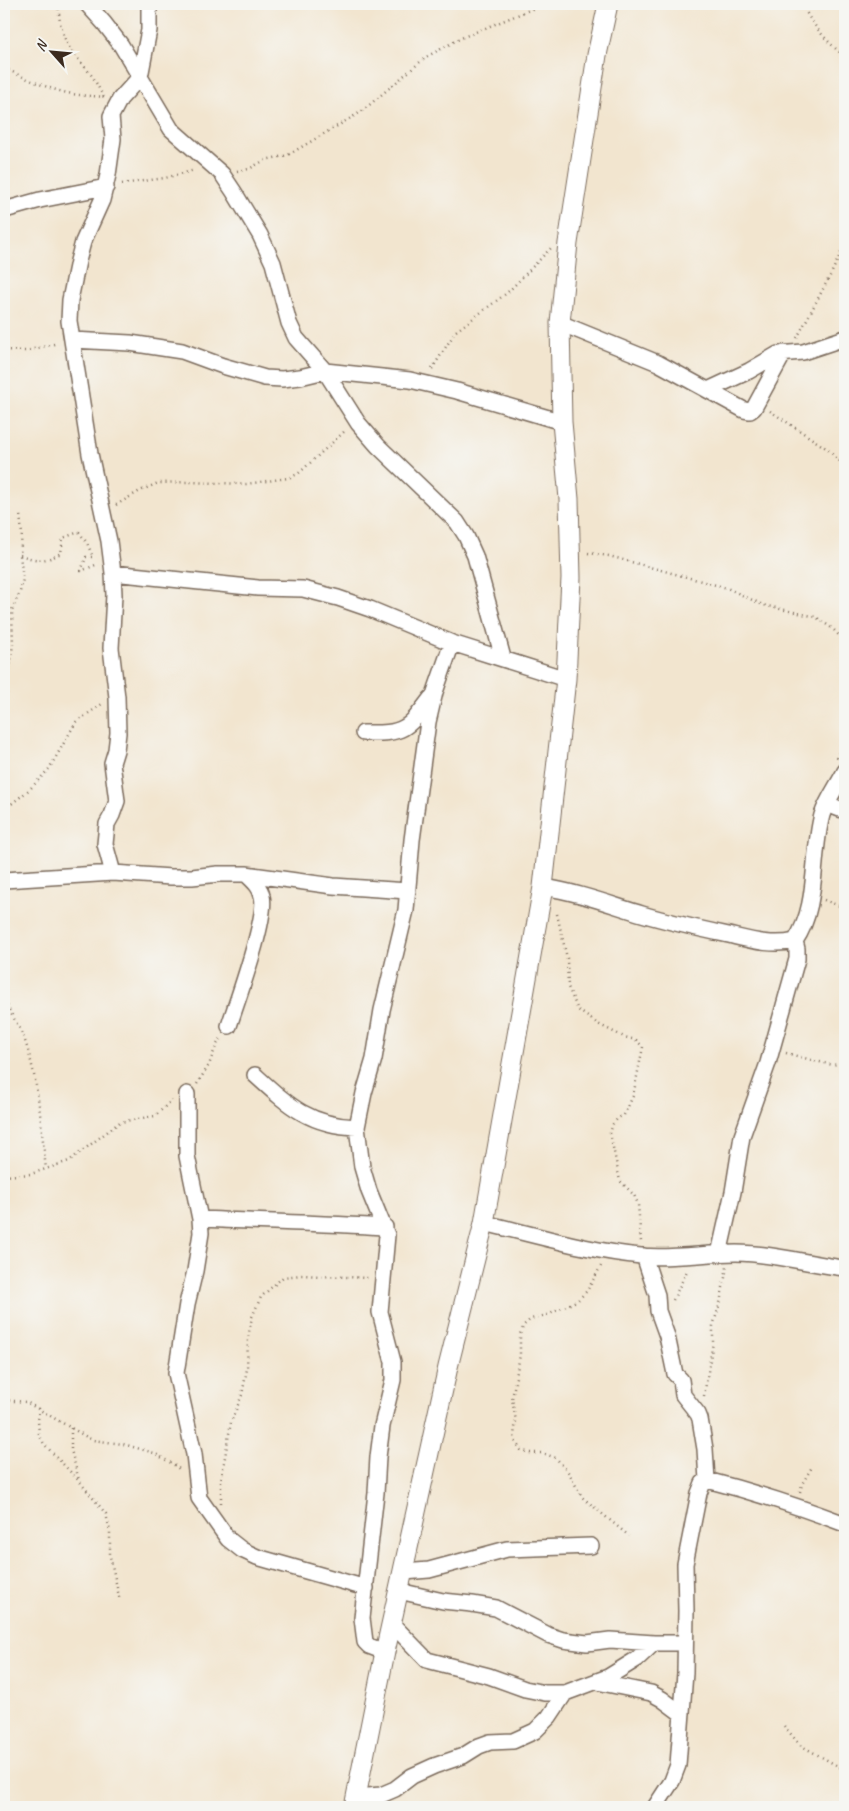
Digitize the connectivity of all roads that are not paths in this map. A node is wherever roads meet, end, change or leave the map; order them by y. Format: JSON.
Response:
{"nodes":[{"id":1,"x":87,"y":4,"type":"edge"},
{"id":2,"x":149,"y":4,"type":"edge"},
{"id":3,"x":608,"y":4,"type":"edge"},
{"id":4,"x":140,"y":77,"type":"junction"},
{"id":5,"x":106,"y":187,"type":"junction"},
{"id":6,"x":8,"y":209,"type":"dead end"},
{"id":7,"x":560,"y":323,"type":"junction"},
{"id":8,"x":845,"y":338,"type":"edge"},
{"id":9,"x":72,"y":340,"type":"junction"},
{"id":10,"x":787,"y":353,"type":"junction"},
{"id":11,"x":326,"y":371,"type":"junction"},
{"id":12,"x":708,"y":390,"type":"junction"},
{"id":13,"x":562,"y":422,"type":"junction"},
{"id":14,"x":112,"y":566,"type":"junction"},
{"id":15,"x":452,"y":643,"type":"junction"},
{"id":16,"x":503,"y":658,"type":"junction"},
{"id":17,"x":566,"y":679,"type":"junction"},
{"id":18,"x":435,"y":692,"type":"junction"},
{"id":19,"x":363,"y":734,"type":"dead end"},
{"id":20,"x":845,"y":771,"type":"edge"},
{"id":21,"x":827,"y":804,"type":"junction"},
{"id":22,"x":845,"y":811,"type":"edge"},
{"id":23,"x":113,"y":873,"type":"junction"},
{"id":24,"x":246,"y":874,"type":"junction"},
{"id":25,"x":4,"y":880,"type":"edge"},
{"id":26,"x":548,"y":888,"type":"junction"},
{"id":27,"x":408,"y":891,"type":"junction"},
{"id":28,"x":795,"y":941,"type":"junction"},
{"id":29,"x":229,"y":1026,"type":"road end"},
{"id":30,"x":255,"y":1074,"type":"dead end"},
{"id":31,"x":187,"y":1094,"type":"road end"},
{"id":32,"x":357,"y":1127,"type":"junction"},
{"id":33,"x":200,"y":1219,"type":"junction"},
{"id":34,"x":484,"y":1223,"type":"junction"},
{"id":35,"x":385,"y":1228,"type":"junction"},
{"id":36,"x":724,"y":1253,"type":"junction"},
{"id":37,"x":643,"y":1256,"type":"junction"},
{"id":38,"x":845,"y":1268,"type":"edge"},
{"id":39,"x":706,"y":1480,"type":"junction"},
{"id":40,"x":845,"y":1524,"type":"edge"},
{"id":41,"x":591,"y":1546,"type":"dead end"},
{"id":42,"x":404,"y":1572,"type":"junction"},
{"id":43,"x":366,"y":1588,"type":"junction"},
{"id":44,"x":399,"y":1591,"type":"junction"},
{"id":45,"x":392,"y":1624,"type":"junction"},
{"id":46,"x":654,"y":1643,"type":"junction"},
{"id":47,"x":685,"y":1643,"type":"junction"},
{"id":48,"x":386,"y":1652,"type":"junction"},
{"id":49,"x":595,"y":1681,"type":"junction"},
{"id":50,"x":565,"y":1693,"type":"junction"},
{"id":51,"x":682,"y":1714,"type":"junction"},
{"id":52,"x":355,"y":1802,"type":"edge"},
{"id":53,"x":655,"y":1807,"type":"edge"}],
"edges":[{"from":1,"to":4,"type":"street"},
{"from":2,"to":4,"type":"street"},
{"from":3,"to":7,"type":"street"},
{"from":4,"to":5,"type":"street"},
{"from":4,"to":11,"type":"street"},
{"from":5,"to":6,"type":"street"},
{"from":5,"to":9,"type":"street"},
{"from":7,"to":12,"type":"street"},
{"from":7,"to":13,"type":"street"},
{"from":8,"to":10,"type":"street"},
{"from":9,"to":11,"type":"street"},
{"from":9,"to":14,"type":"street"},
{"from":10,"to":12,"type":"street"},
{"from":10,"to":12,"type":"street"},
{"from":11,"to":13,"type":"street"},
{"from":11,"to":16,"type":"street"},
{"from":13,"to":17,"type":"street"},
{"from":14,"to":15,"type":"street"},
{"from":14,"to":23,"type":"street"},
{"from":15,"to":16,"type":"street"},
{"from":15,"to":18,"type":"street"},
{"from":16,"to":17,"type":"street"},
{"from":17,"to":26,"type":"street"},
{"from":18,"to":19,"type":"street"},
{"from":18,"to":27,"type":"street"},
{"from":20,"to":21,"type":"street"},
{"from":21,"to":22,"type":"street"},
{"from":21,"to":28,"type":"street"},
{"from":23,"to":24,"type":"street"},
{"from":23,"to":25,"type":"street"},
{"from":24,"to":27,"type":"street"},
{"from":24,"to":29,"type":"street"},
{"from":26,"to":28,"type":"street"},
{"from":26,"to":34,"type":"street"},
{"from":27,"to":32,"type":"street"},
{"from":28,"to":36,"type":"street"},
{"from":30,"to":32,"type":"street"},
{"from":31,"to":33,"type":"street"},
{"from":32,"to":35,"type":"street"},
{"from":33,"to":35,"type":"street"},
{"from":33,"to":43,"type":"street"},
{"from":34,"to":37,"type":"street"},
{"from":34,"to":42,"type":"street"},
{"from":35,"to":43,"type":"street"},
{"from":36,"to":37,"type":"street"},
{"from":36,"to":38,"type":"street"},
{"from":37,"to":39,"type":"street"},
{"from":39,"to":40,"type":"street"},
{"from":39,"to":47,"type":"street"},
{"from":41,"to":42,"type":"street"},
{"from":42,"to":44,"type":"street"},
{"from":43,"to":48,"type":"street"},
{"from":44,"to":45,"type":"street"},
{"from":44,"to":46,"type":"street"},
{"from":45,"to":48,"type":"street"},
{"from":45,"to":50,"type":"street"},
{"from":46,"to":47,"type":"street"},
{"from":46,"to":49,"type":"street"},
{"from":47,"to":51,"type":"street"},
{"from":48,"to":52,"type":"street"},
{"from":49,"to":50,"type":"street"},
{"from":49,"to":51,"type":"street"},
{"from":50,"to":52,"type":"street"},
{"from":51,"to":53,"type":"street"}]}
